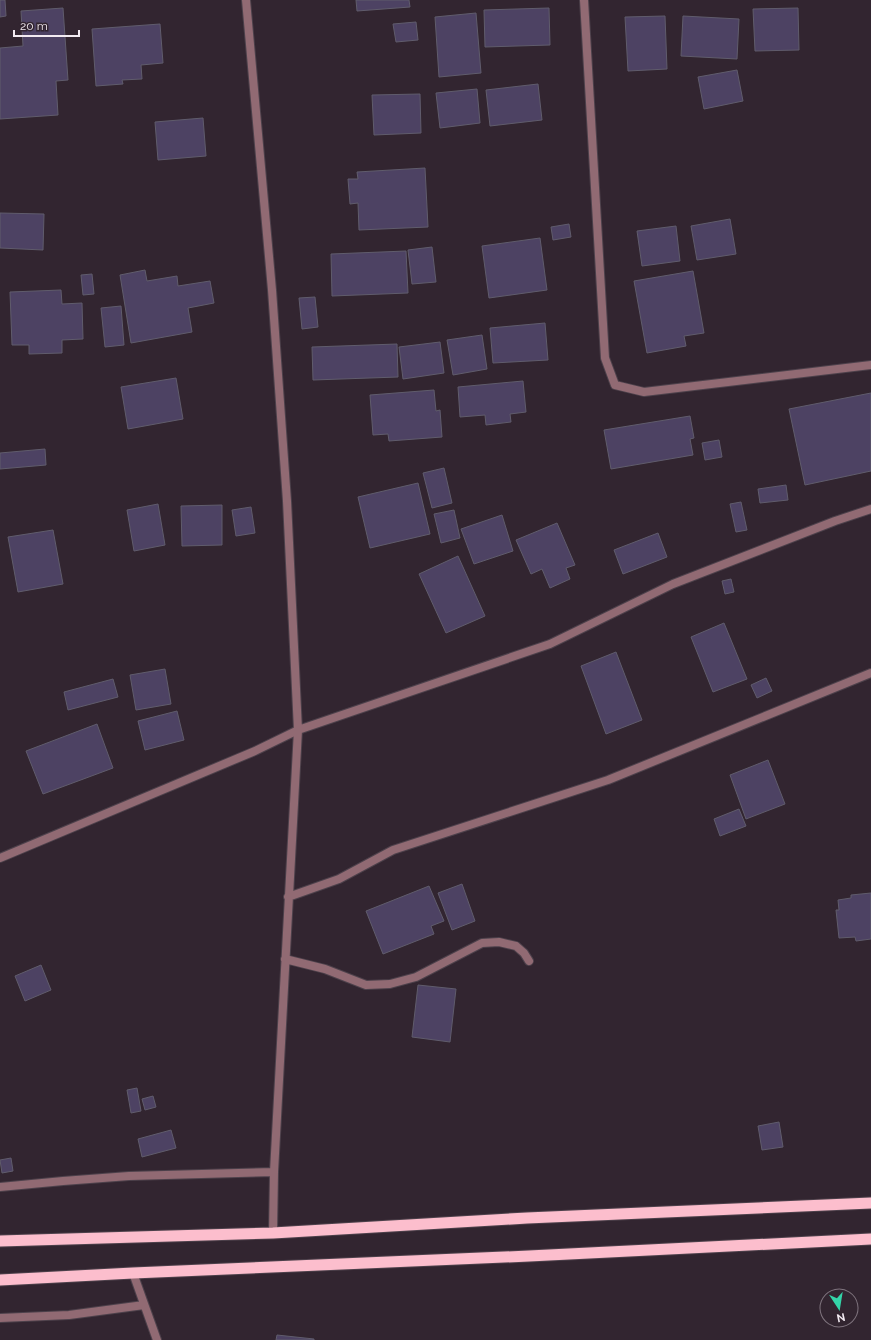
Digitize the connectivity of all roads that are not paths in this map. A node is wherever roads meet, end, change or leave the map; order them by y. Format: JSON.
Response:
{"nodes":[{"id":1,"x":246,"y":0,"type":"edge"},
{"id":2,"x":584,"y":0,"type":"edge"},
{"id":3,"x":871,"y":365,"type":"edge"},
{"id":4,"x":871,"y":509,"type":"edge"},
{"id":5,"x":871,"y":672,"type":"edge"},
{"id":6,"x":298,"y":730,"type":"junction"},
{"id":7,"x":0,"y":858,"type":"edge"},
{"id":8,"x":288,"y":897,"type":"junction"},
{"id":9,"x":286,"y":959,"type":"junction"},
{"id":10,"x":529,"y":961,"type":"dead end"},
{"id":11,"x":274,"y":1172,"type":"junction"},
{"id":12,"x":0,"y":1187,"type":"edge"},
{"id":13,"x":871,"y":1203,"type":"edge"},
{"id":14,"x":273,"y":1233,"type":"junction"},
{"id":15,"x":871,"y":1239,"type":"edge"},
{"id":16,"x":0,"y":1241,"type":"edge"},
{"id":17,"x":133,"y":1273,"type":"junction"},
{"id":18,"x":0,"y":1280,"type":"edge"},
{"id":19,"x":144,"y":1305,"type":"junction"},
{"id":20,"x":0,"y":1318,"type":"edge"},
{"id":21,"x":157,"y":1340,"type":"edge"}],
"edges":[{"from":1,"to":6,"type":"street"},
{"from":2,"to":3,"type":"street"},
{"from":4,"to":6,"type":"street"},
{"from":5,"to":8,"type":"street"},
{"from":6,"to":7,"type":"street"},
{"from":6,"to":8,"type":"street"},
{"from":8,"to":9,"type":"street"},
{"from":9,"to":10,"type":"street"},
{"from":9,"to":11,"type":"street"},
{"from":11,"to":12,"type":"street"},
{"from":11,"to":14,"type":"street"},
{"from":13,"to":14,"type":"highway"},
{"from":14,"to":16,"type":"highway"},
{"from":15,"to":17,"type":"highway"},
{"from":17,"to":18,"type":"highway"},
{"from":17,"to":19,"type":"street"},
{"from":19,"to":20,"type":"street"},
{"from":19,"to":21,"type":"street"}]}
